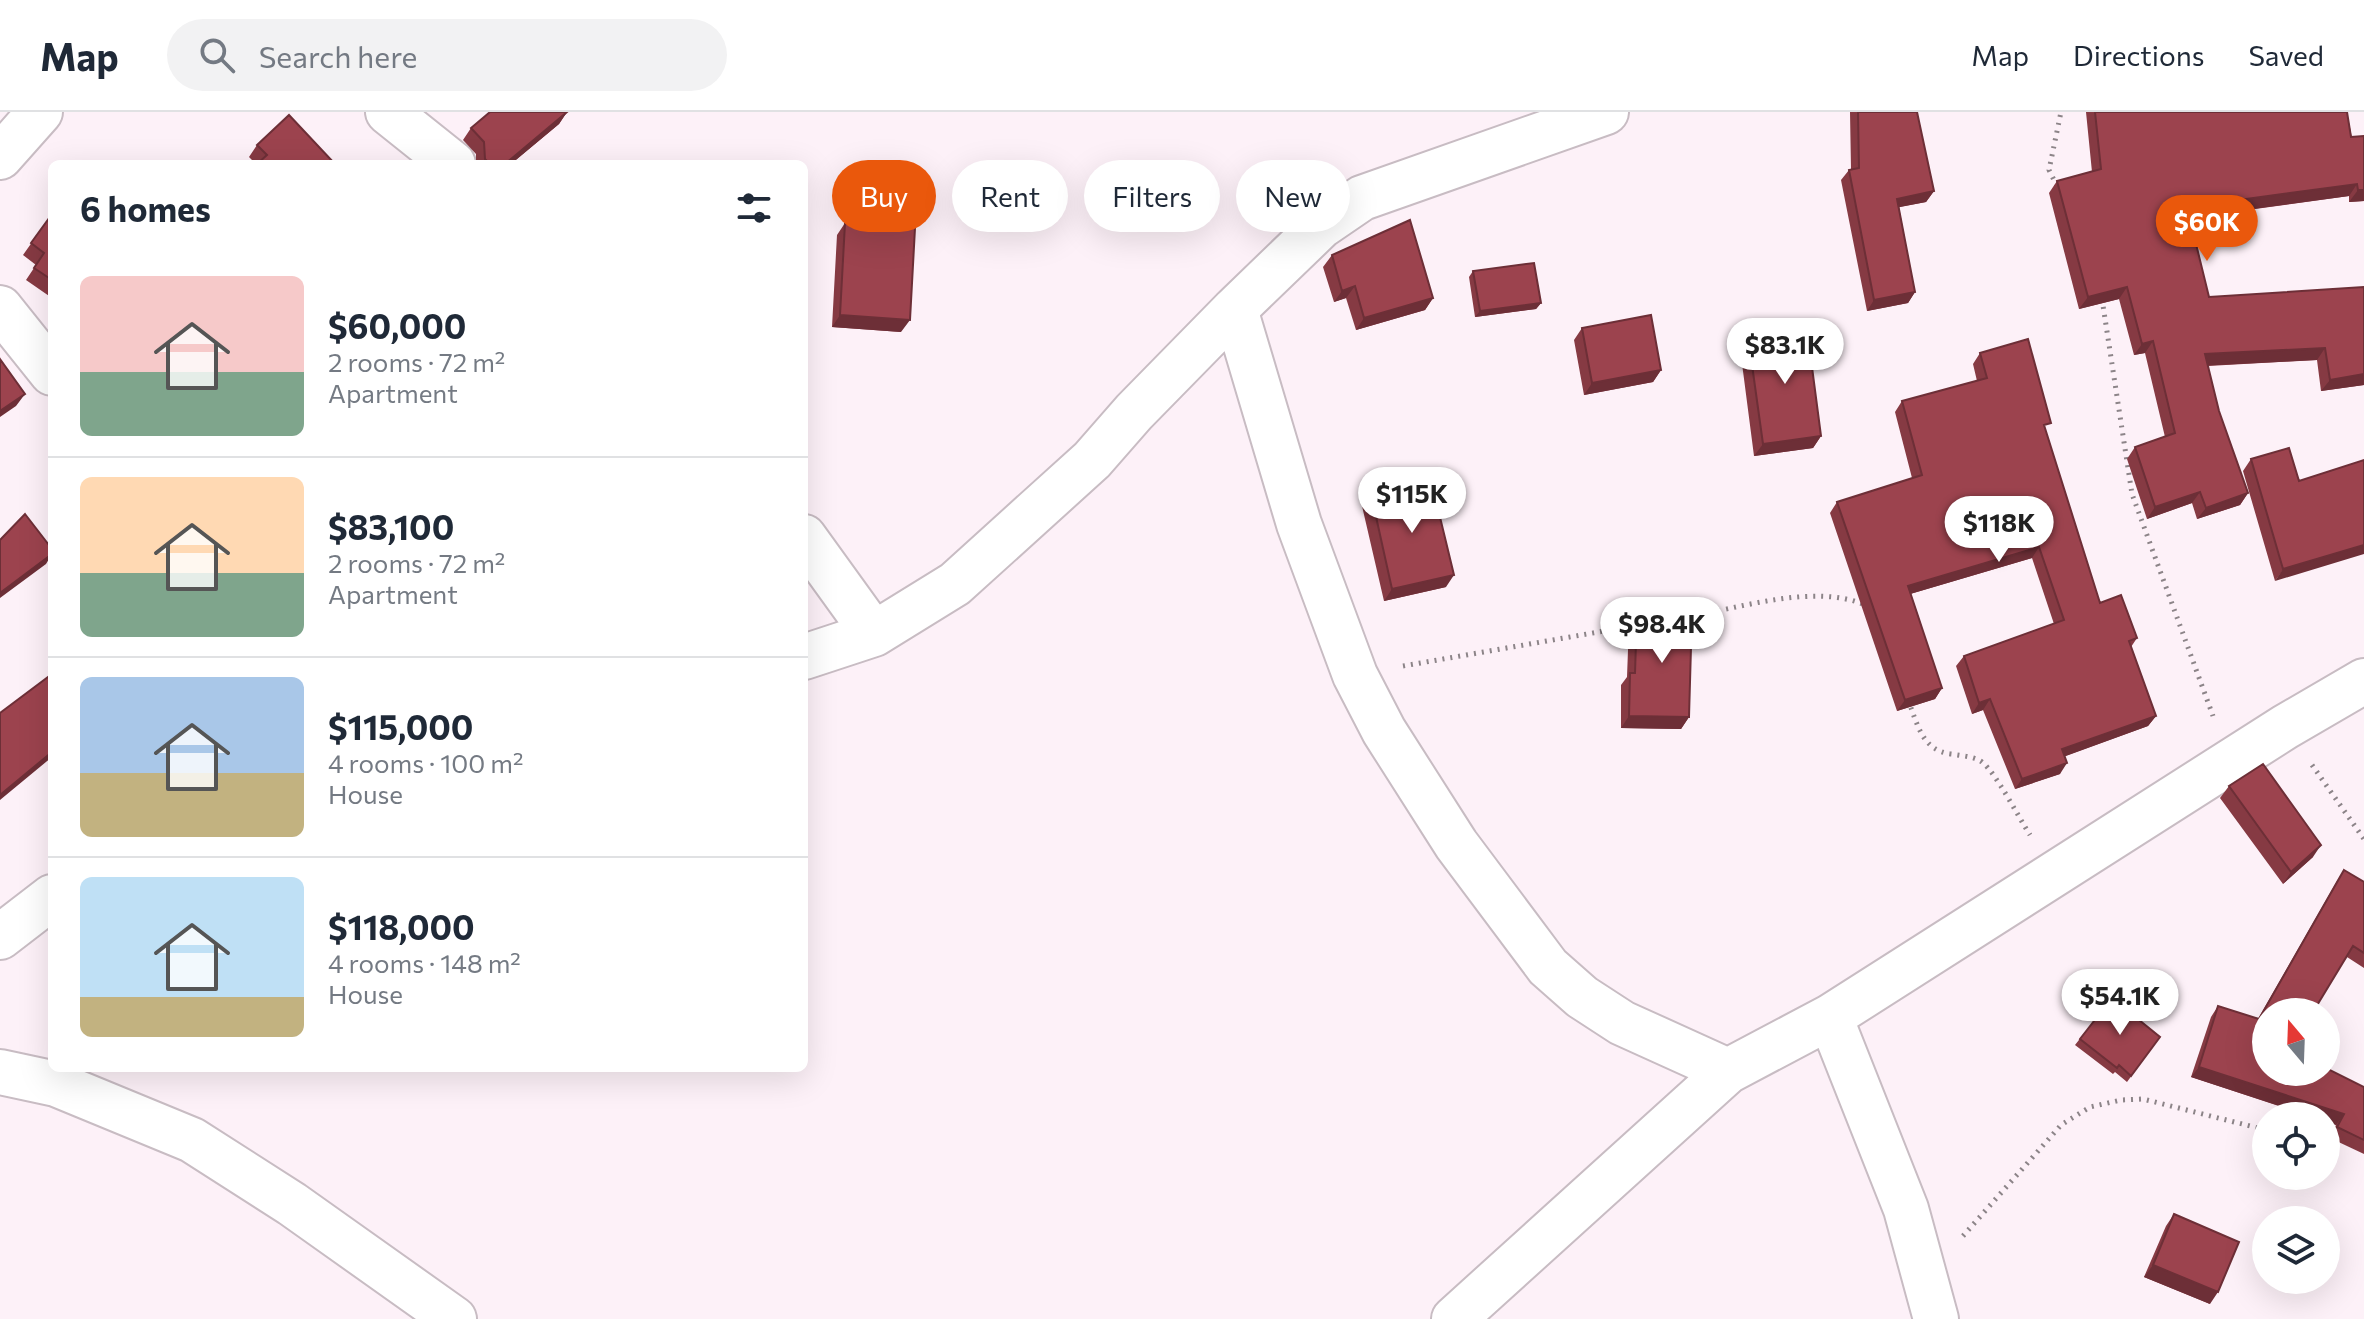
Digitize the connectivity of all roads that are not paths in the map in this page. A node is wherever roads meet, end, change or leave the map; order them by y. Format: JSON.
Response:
{"nodes":[{"id":1,"x":40,"y":112,"type":"edge"},
{"id":2,"x":388,"y":112,"type":"edge"},
{"id":3,"x":1606,"y":112,"type":"edge"},
{"id":4,"x":0,"y":157,"type":"edge"},
{"id":5,"x":448,"y":160,"type":"edge"},
{"id":6,"x":0,"y":308,"type":"edge"},
{"id":7,"x":1235,"y":309,"type":"junction"},
{"id":8,"x":48,"y":368,"type":"edge"},
{"id":9,"x":808,"y":543,"type":"edge"},
{"id":10,"x":874,"y":634,"type":"junction"},
{"id":11,"x":808,"y":656,"type":"edge"},
{"id":12,"x":2364,"y":681,"type":"edge"},
{"id":13,"x":48,"y":900,"type":"edge"},
{"id":14,"x":0,"y":937,"type":"edge"},
{"id":15,"x":1830,"y":1017,"type":"junction"},
{"id":16,"x":1728,"y":1071,"type":"junction"},
{"id":17,"x":0,"y":1072,"type":"edge"},
{"id":18,"x":1930,"y":1299,"type":"edge"},
{"id":19,"x":454,"y":1319,"type":"edge"},
{"id":20,"x":1454,"y":1319,"type":"edge"}],
"edges":[{"from":1,"to":4,"type":"street"},
{"from":2,"to":5,"type":"street"},
{"from":3,"to":7,"type":"street"},
{"from":6,"to":8,"type":"street"},
{"from":7,"to":10,"type":"street"},
{"from":7,"to":16,"type":"street"},
{"from":9,"to":10,"type":"street"},
{"from":10,"to":11,"type":"street"},
{"from":12,"to":15,"type":"street"},
{"from":13,"to":14,"type":"street"},
{"from":15,"to":16,"type":"street"},
{"from":15,"to":18,"type":"street"},
{"from":16,"to":20,"type":"street"},
{"from":17,"to":19,"type":"street"}]}
